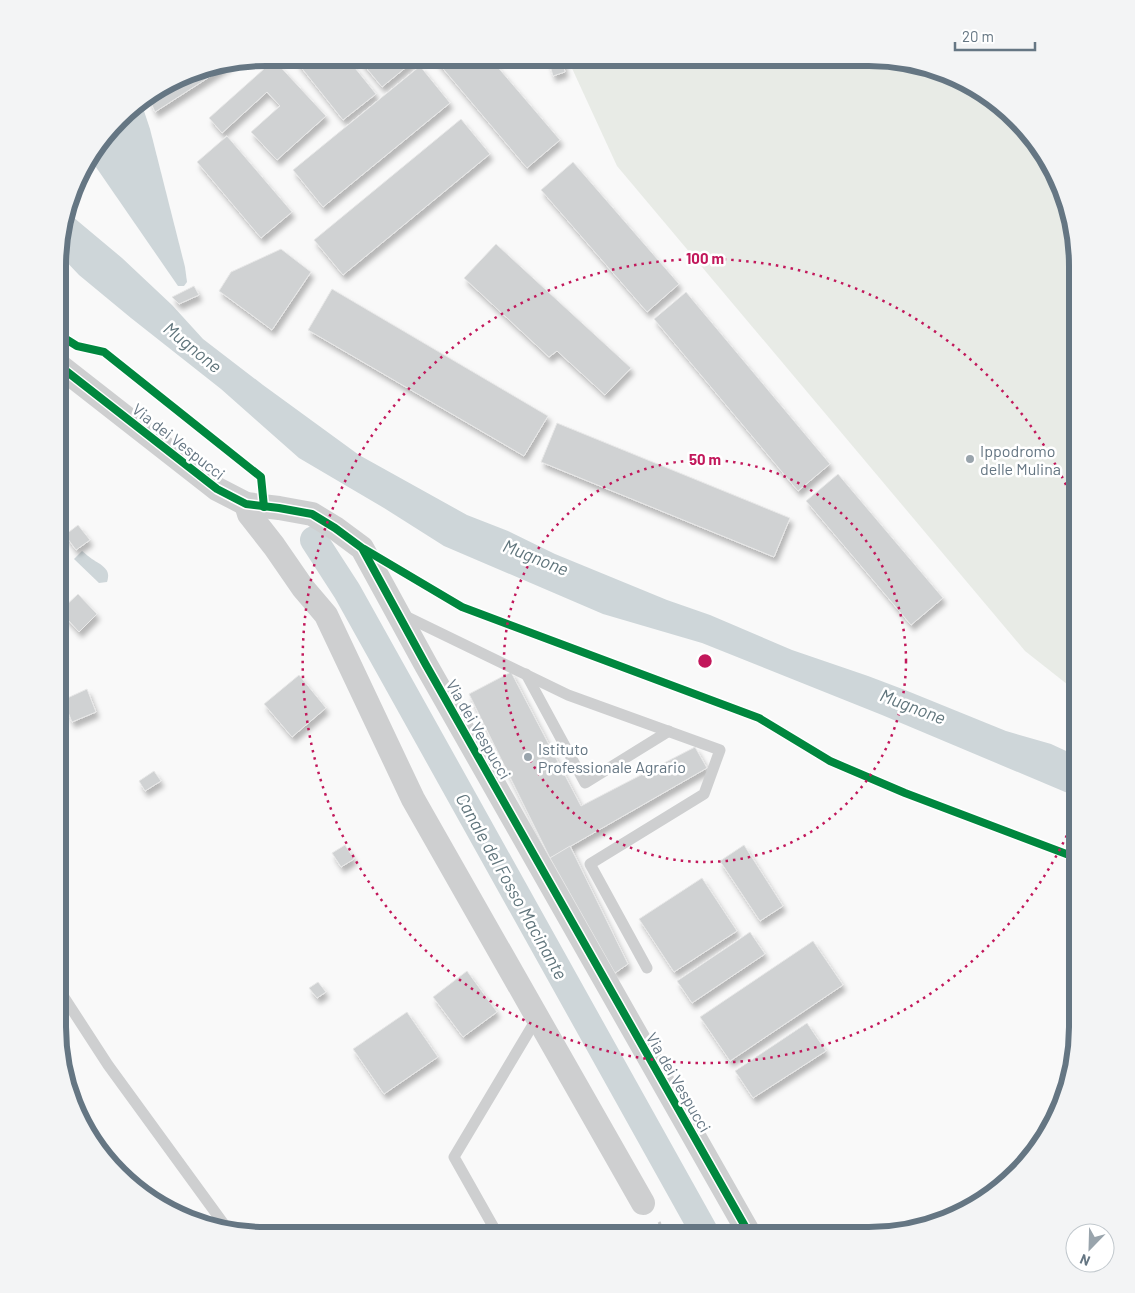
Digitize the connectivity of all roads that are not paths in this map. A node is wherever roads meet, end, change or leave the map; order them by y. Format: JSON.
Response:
{"nodes":[{"id":1,"x":66,"y":371,"type":"edge"},
{"id":2,"x":246,"y":504,"type":"junction"},
{"id":3,"x":397,"y":612,"type":"junction"},
{"id":4,"x":526,"y":674,"type":"junction"},
{"id":5,"x":669,"y":732,"type":"junction"},
{"id":6,"x":647,"y":968,"type":"dead end"},
{"id":7,"x":66,"y":1000,"type":"edge"},
{"id":8,"x":537,"y":1018,"type":"junction"},
{"id":9,"x":643,"y":1203,"type":"dead end"},
{"id":10,"x":222,"y":1222,"type":"edge"},
{"id":11,"x":493,"y":1227,"type":"edge"},
{"id":12,"x":745,"y":1227,"type":"edge"}],
"edges":[{"from":1,"to":2,"type":"street","name":"Via dei Vespucci"},
{"from":2,"to":3,"type":"street","name":"Via dei Vespucci"},
{"from":2,"to":8,"type":"street"},
{"from":3,"to":4,"type":"lane"},
{"from":3,"to":12,"type":"street","name":"Via dei Vespucci"},
{"from":4,"to":5,"type":"lane"},
{"from":4,"to":5,"type":"lane"},
{"from":5,"to":6,"type":"lane"},
{"from":7,"to":10,"type":"lane"},
{"from":8,"to":9,"type":"street"},
{"from":8,"to":11,"type":"lane"}]}
